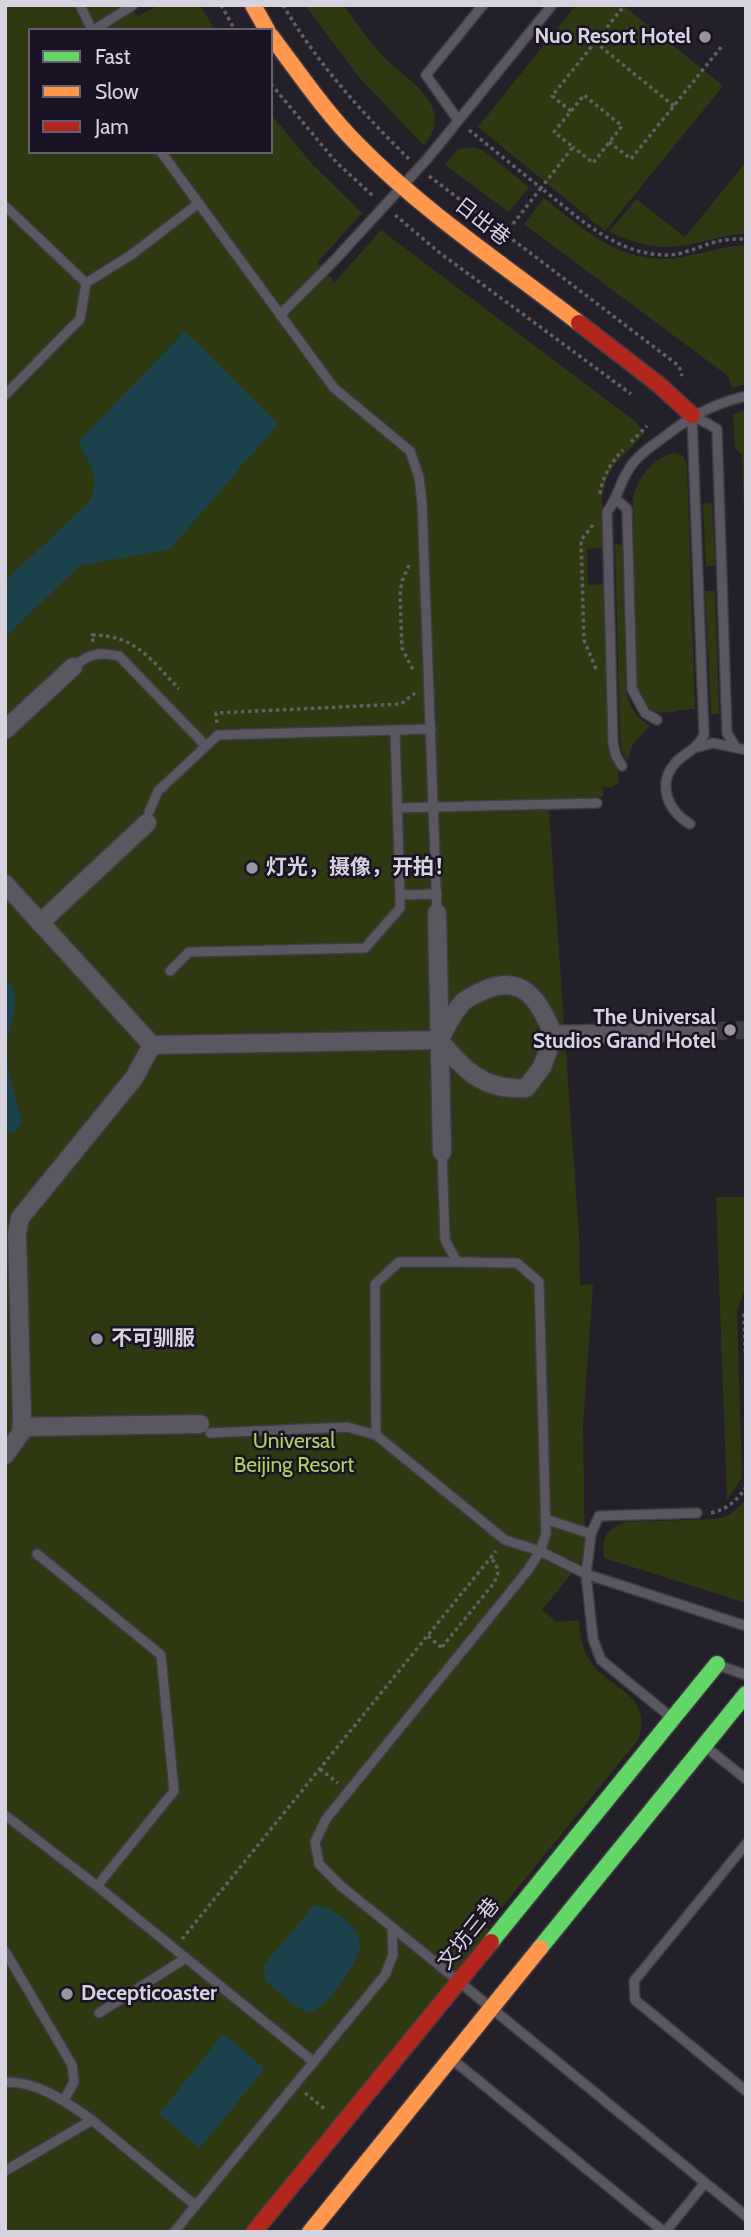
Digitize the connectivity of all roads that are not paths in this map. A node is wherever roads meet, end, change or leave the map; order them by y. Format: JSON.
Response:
{"nodes":[{"id":1,"x":80,"y":5,"type":"edge"},
{"id":2,"x":133,"y":5,"type":"edge"},
{"id":3,"x":253,"y":5,"type":"edge"},
{"id":4,"x":483,"y":5,"type":"edge"},
{"id":5,"x":552,"y":5,"type":"edge"},
{"id":6,"x":92,"y":28,"type":"edge"},
{"id":7,"x":96,"y":28,"type":"edge"},
{"id":8,"x":267,"y":28,"type":"edge"},
{"id":9,"x":273,"y":39,"type":"edge"},
{"id":10,"x":458,"y":120,"type":"junction"},
{"id":11,"x":162,"y":154,"type":"edge"},
{"id":12,"x":402,"y":187,"type":"junction"},
{"id":13,"x":199,"y":203,"type":"junction"},
{"id":14,"x":5,"y":206,"type":"edge"},
{"id":15,"x":86,"y":283,"type":"junction"},
{"id":16,"x":280,"y":315,"type":"junction"},
{"id":17,"x":5,"y":395,"type":"edge"},
{"id":18,"x":746,"y":396,"type":"edge"},
{"id":19,"x":692,"y":415,"type":"junction"},
{"id":20,"x":617,"y":500,"type":"junction"},
{"id":21,"x":76,"y":665,"type":"joint"},
{"id":22,"x":657,"y":720,"type":"dead end"},
{"id":23,"x":431,"y":729,"type":"junction"},
{"id":24,"x":5,"y":730,"type":"edge"},
{"id":25,"x":395,"y":730,"type":"junction"},
{"id":26,"x":206,"y":746,"type":"junction"},
{"id":27,"x":698,"y":747,"type":"junction"},
{"id":28,"x":734,"y":747,"type":"junction"},
{"id":29,"x":746,"y":750,"type":"edge"},
{"id":30,"x":622,"y":766,"type":"dead end"},
{"id":31,"x":597,"y":803,"type":"dead end"},
{"id":32,"x":433,"y":807,"type":"junction"},
{"id":33,"x":397,"y":808,"type":"junction"},
{"id":34,"x":148,"y":818,"type":"joint"},
{"id":35,"x":690,"y":824,"type":"dead end"},
{"id":36,"x":5,"y":884,"type":"edge"},
{"id":37,"x":437,"y":894,"type":"junction"},
{"id":38,"x":400,"y":895,"type":"junction"},
{"id":39,"x":437,"y":913,"type":"joint"},
{"id":40,"x":40,"y":923,"type":"junction"},
{"id":41,"x":170,"y":971,"type":"dead end"},
{"id":42,"x":709,"y":1031,"type":"tunnel mouth"},
{"id":43,"x":554,"y":1035,"type":"junction"},
{"id":44,"x":439,"y":1040,"type":"junction"},
{"id":45,"x":152,"y":1045,"type":"junction"},
{"id":46,"x":442,"y":1152,"type":"joint"},
{"id":47,"x":457,"y":1262,"type":"junction"},
{"id":48,"x":22,"y":1427,"type":"junction"},
{"id":49,"x":205,"y":1429,"type":"joint"},
{"id":50,"x":376,"y":1435,"type":"junction"},
{"id":51,"x":5,"y":1455,"type":"edge"},
{"id":52,"x":698,"y":1513,"type":"dead end"},
{"id":53,"x":545,"y":1519,"type":"junction"},
{"id":54,"x":591,"y":1534,"type":"junction"},
{"id":55,"x":540,"y":1550,"type":"junction"},
{"id":56,"x":37,"y":1554,"type":"dead end"},
{"id":57,"x":586,"y":1574,"type":"junction"},
{"id":58,"x":746,"y":1626,"type":"edge"},
{"id":59,"x":717,"y":1664,"type":"joint"},
{"id":60,"x":746,"y":1675,"type":"edge"},
{"id":61,"x":746,"y":1694,"type":"edge"},
{"id":62,"x":673,"y":1719,"type":"junction"},
{"id":63,"x":704,"y":1746,"type":"junction"},
{"id":64,"x":746,"y":1779,"type":"edge"},
{"id":65,"x":5,"y":1815,"type":"edge"},
{"id":66,"x":746,"y":1844,"type":"edge"},
{"id":67,"x":737,"y":1854,"type":"junction"},
{"id":68,"x":746,"y":1861,"type":"edge"},
{"id":69,"x":97,"y":1886,"type":"junction"},
{"id":70,"x":393,"y":1927,"type":"junction"},
{"id":71,"x":5,"y":1951,"type":"edge"},
{"id":72,"x":186,"y":1958,"type":"junction"},
{"id":73,"x":457,"y":1982,"type":"junction"},
{"id":74,"x":491,"y":2010,"type":"junction"},
{"id":75,"x":99,"y":2012,"type":"dead end"},
{"id":76,"x":451,"y":2059,"type":"junction"},
{"id":77,"x":314,"y":2062,"type":"junction"},
{"id":78,"x":5,"y":2082,"type":"edge"},
{"id":79,"x":746,"y":2091,"type":"edge"},
{"id":80,"x":64,"y":2101,"type":"junction"},
{"id":81,"x":92,"y":2120,"type":"junction"},
{"id":82,"x":5,"y":2171,"type":"edge"},
{"id":83,"x":705,"y":2183,"type":"junction"},
{"id":84,"x":196,"y":2206,"type":"junction"},
{"id":85,"x":746,"y":2216,"type":"edge"},
{"id":86,"x":174,"y":2232,"type":"edge"},
{"id":87,"x":254,"y":2232,"type":"edge"},
{"id":88,"x":310,"y":2232,"type":"edge"},
{"id":89,"x":664,"y":2232,"type":"edge"}],
"edges":[{"from":1,"to":6,"type":"lane"},
{"from":2,"to":7,"type":"lane"},
{"from":3,"to":8,"type":"main road"},
{"from":4,"to":10,"type":"lane"},
{"from":5,"to":10,"type":"lane"},
{"from":9,"to":12,"type":"main road","name":"日出巷"},
{"from":10,"to":12,"type":"lane"},
{"from":11,"to":13,"type":"lane"},
{"from":12,"to":16,"type":"lane"},
{"from":12,"to":19,"type":"main road","name":"日出巷"},
{"from":13,"to":15,"type":"lane"},
{"from":13,"to":16,"type":"lane"},
{"from":14,"to":15,"type":"lane"},
{"from":15,"to":17,"type":"lane"},
{"from":16,"to":23,"type":"lane"},
{"from":18,"to":19,"type":"lane"},
{"from":19,"to":20,"type":"lane"},
{"from":19,"to":27,"type":"lane"},
{"from":19,"to":28,"type":"lane"},
{"from":20,"to":22,"type":"lane"},
{"from":20,"to":30,"type":"lane"},
{"from":21,"to":24,"type":"street"},
{"from":21,"to":26,"type":"lane"},
{"from":23,"to":25,"type":"lane"},
{"from":23,"to":32,"type":"lane"},
{"from":25,"to":26,"type":"lane"},
{"from":25,"to":33,"type":"lane"},
{"from":26,"to":34,"type":"lane"},
{"from":27,"to":28,"type":"lane"},
{"from":27,"to":35,"type":"lane"},
{"from":28,"to":29,"type":"lane"},
{"from":31,"to":32,"type":"lane"},
{"from":32,"to":33,"type":"lane"},
{"from":32,"to":37,"type":"lane"},
{"from":33,"to":38,"type":"lane"},
{"from":34,"to":40,"type":"street"},
{"from":36,"to":40,"type":"street"},
{"from":37,"to":38,"type":"lane"},
{"from":37,"to":39,"type":"lane"},
{"from":38,"to":41,"type":"lane"},
{"from":39,"to":44,"type":"street"},
{"from":40,"to":45,"type":"street"},
{"from":42,"to":43,"type":"street"},
{"from":43,"to":44,"type":"street"},
{"from":43,"to":44,"type":"street"},
{"from":44,"to":45,"type":"street"},
{"from":44,"to":46,"type":"street"},
{"from":45,"to":48,"type":"street"},
{"from":46,"to":47,"type":"lane"},
{"from":47,"to":50,"type":"lane"},
{"from":47,"to":53,"type":"lane"},
{"from":48,"to":49,"type":"street"},
{"from":48,"to":51,"type":"street"},
{"from":49,"to":50,"type":"lane"},
{"from":50,"to":55,"type":"lane"},
{"from":52,"to":54,"type":"lane"},
{"from":53,"to":54,"type":"lane"},
{"from":53,"to":55,"type":"lane"},
{"from":54,"to":57,"type":"lane"},
{"from":55,"to":57,"type":"lane"},
{"from":55,"to":70,"type":"lane"},
{"from":56,"to":69,"type":"lane"},
{"from":57,"to":58,"type":"lane"},
{"from":57,"to":62,"type":"lane"},
{"from":59,"to":60,"type":"lane"},
{"from":59,"to":62,"type":"main road","name":"文坊三巷"},
{"from":61,"to":63,"type":"main road"},
{"from":62,"to":73,"type":"main road","name":"文坊三巷"},
{"from":63,"to":64,"type":"lane"},
{"from":63,"to":74,"type":"main road"},
{"from":65,"to":69,"type":"lane"},
{"from":66,"to":67,"type":"lane"},
{"from":67,"to":68,"type":"lane"},
{"from":67,"to":79,"type":"lane"},
{"from":69,"to":72,"type":"lane"},
{"from":70,"to":73,"type":"lane"},
{"from":70,"to":77,"type":"lane"},
{"from":71,"to":80,"type":"lane"},
{"from":72,"to":75,"type":"lane"},
{"from":72,"to":77,"type":"lane"},
{"from":73,"to":74,"type":"lane"},
{"from":73,"to":87,"type":"main road","name":"文坊三巷"},
{"from":74,"to":76,"type":"main road"},
{"from":74,"to":83,"type":"lane"},
{"from":76,"to":88,"type":"main road"},
{"from":76,"to":89,"type":"lane"},
{"from":77,"to":84,"type":"lane"},
{"from":78,"to":80,"type":"lane"},
{"from":80,"to":81,"type":"lane"},
{"from":81,"to":82,"type":"lane"},
{"from":81,"to":84,"type":"lane"},
{"from":83,"to":85,"type":"lane"},
{"from":83,"to":89,"type":"lane"},
{"from":84,"to":86,"type":"lane"}]}
